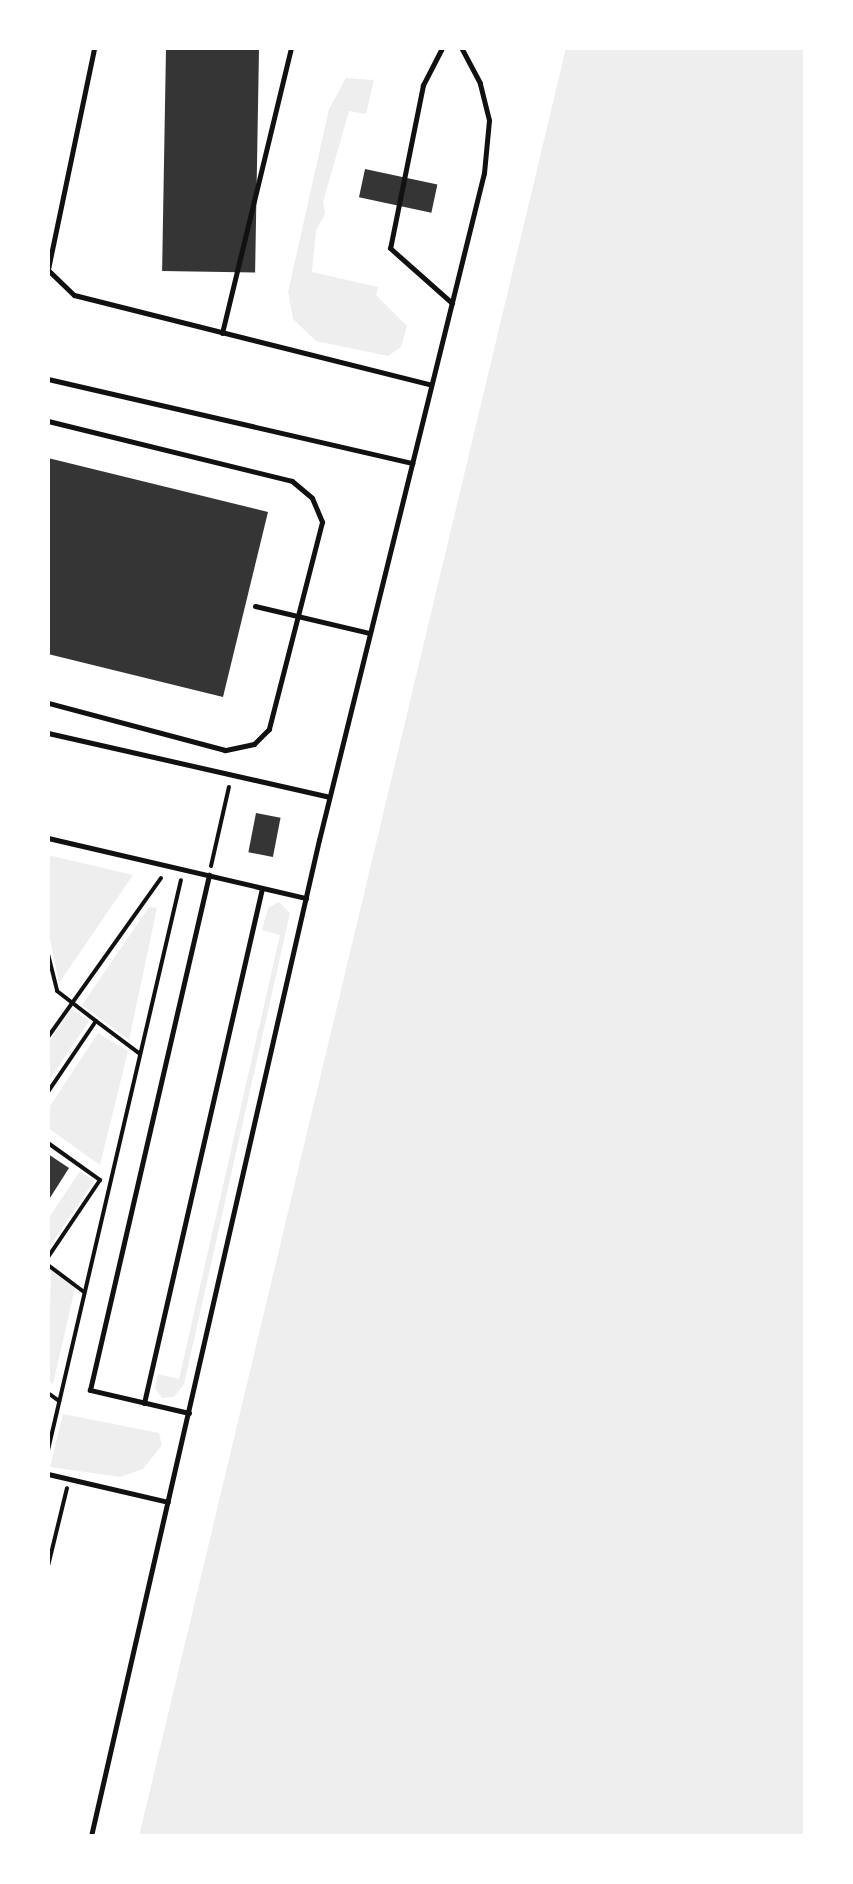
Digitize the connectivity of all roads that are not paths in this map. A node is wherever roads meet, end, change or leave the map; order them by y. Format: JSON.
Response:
{"nodes":[{"id":1,"x":94,"y":48,"type":"edge"},
{"id":2,"x":292,"y":48,"type":"edge"},
{"id":3,"x":442,"y":48,"type":"edge"},
{"id":4,"x":461,"y":48,"type":"edge"},
{"id":5,"x":48,"y":270,"type":"edge"},
{"id":6,"x":452,"y":303,"type":"junction"},
{"id":7,"x":222,"y":332,"type":"junction"},
{"id":8,"x":48,"y":378,"type":"edge"},
{"id":9,"x":431,"y":384,"type":"junction"},
{"id":10,"x":48,"y":420,"type":"edge"},
{"id":11,"x":412,"y":464,"type":"junction"},
{"id":12,"x":255,"y":606,"type":"dead end"},
{"id":13,"x":298,"y":616,"type":"junction"},
{"id":14,"x":370,"y":634,"type":"junction"},
{"id":15,"x":48,"y":703,"type":"edge"},
{"id":16,"x":48,"y":732,"type":"edge"},
{"id":17,"x":329,"y":797,"type":"junction"},
{"id":18,"x":48,"y":838,"type":"edge"},
{"id":19,"x":209,"y":875,"type":"junction"},
{"id":20,"x":262,"y":888,"type":"junction"},
{"id":21,"x":306,"y":898,"type":"junction"},
{"id":22,"x":144,"y":1402,"type":"junction"},
{"id":23,"x":189,"y":1413,"type":"junction"},
{"id":24,"x":48,"y":1474,"type":"edge"},
{"id":25,"x":168,"y":1502,"type":"junction"},
{"id":26,"x":90,"y":1836,"type":"edge"}],
"edges":[{"from":1,"to":5,"type":"lane"},
{"from":2,"to":7,"type":"lane"},
{"from":3,"to":6,"type":"lane"},
{"from":4,"to":6,"type":"lane"},
{"from":5,"to":7,"type":"lane"},
{"from":6,"to":9,"type":"lane"},
{"from":7,"to":9,"type":"lane"},
{"from":8,"to":11,"type":"lane"},
{"from":9,"to":11,"type":"lane"},
{"from":10,"to":13,"type":"lane"},
{"from":11,"to":14,"type":"lane"},
{"from":12,"to":13,"type":"lane"},
{"from":13,"to":14,"type":"lane"},
{"from":13,"to":15,"type":"lane"},
{"from":14,"to":17,"type":"lane"},
{"from":16,"to":17,"type":"lane"},
{"from":17,"to":21,"type":"lane"},
{"from":18,"to":19,"type":"lane"},
{"from":19,"to":20,"type":"lane"},
{"from":19,"to":22,"type":"lane"},
{"from":20,"to":21,"type":"lane"},
{"from":20,"to":22,"type":"lane"},
{"from":21,"to":23,"type":"lane"},
{"from":22,"to":23,"type":"lane"},
{"from":23,"to":25,"type":"lane"},
{"from":24,"to":25,"type":"lane"},
{"from":25,"to":26,"type":"lane"}]}
